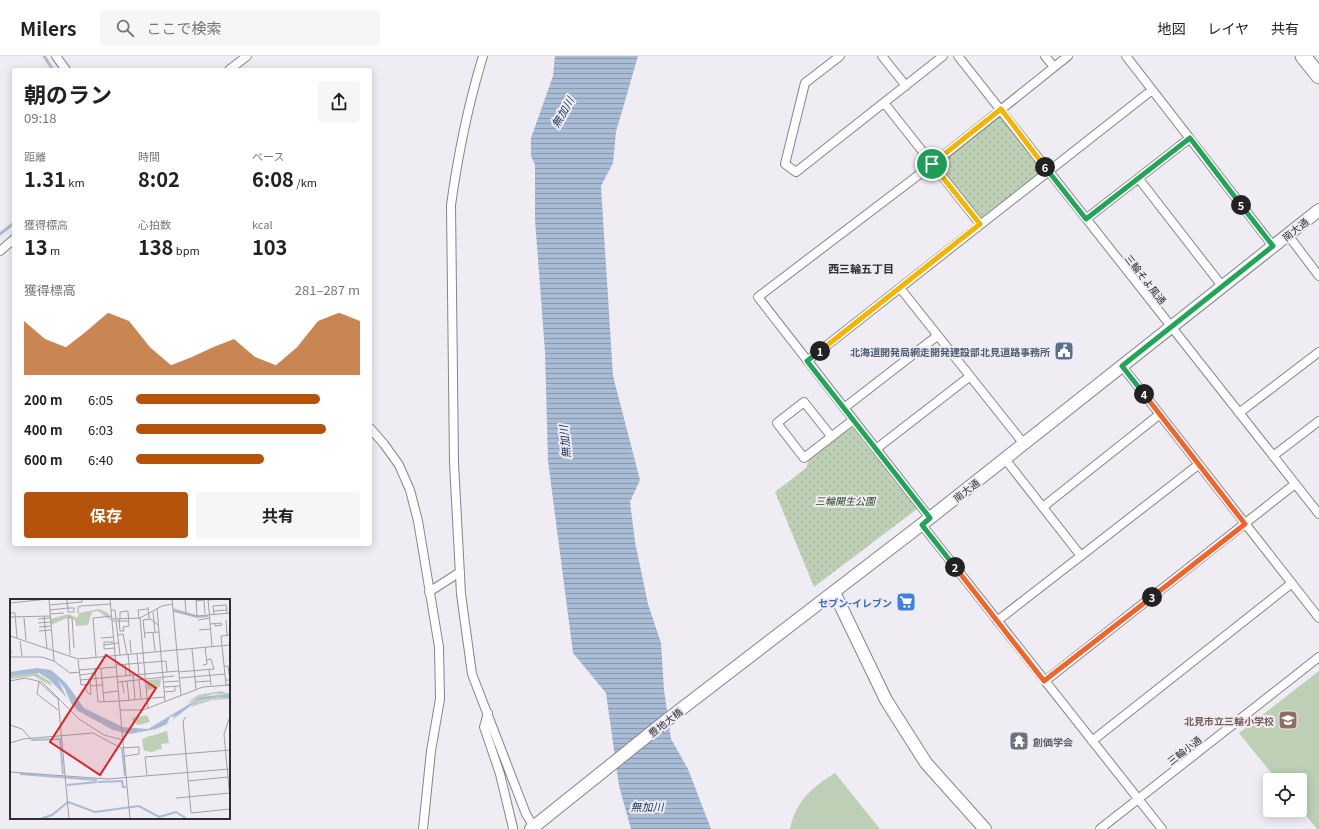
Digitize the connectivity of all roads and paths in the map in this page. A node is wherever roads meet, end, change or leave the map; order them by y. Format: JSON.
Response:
{"nodes":[{"id":1,"x":56,"y":56,"type":"edge"},
{"id":2,"x":247,"y":56,"type":"edge"},
{"id":3,"x":483,"y":56,"type":"edge"},
{"id":4,"x":840,"y":56,"type":"edge"},
{"id":5,"x":882,"y":56,"type":"edge"},
{"id":6,"x":943,"y":56,"type":"edge"},
{"id":7,"x":958,"y":56,"type":"edge"},
{"id":8,"x":1045,"y":56,"type":"edge"},
{"id":9,"x":1068,"y":56,"type":"edge"},
{"id":10,"x":1138,"y":56,"type":"edge"},
{"id":11,"x":1303,"y":56,"type":"edge"},
{"id":12,"x":1128,"y":59,"type":"edge"},
{"id":13,"x":1054,"y":67,"type":"junction"},
{"id":14,"x":65,"y":68,"type":"edge"},
{"id":15,"x":232,"y":68,"type":"edge"},
{"id":16,"x":1319,"y":76,"type":"edge"},
{"id":17,"x":906,"y":86,"type":"junction"},
{"id":18,"x":1152,"y":90,"type":"junction"},
{"id":19,"x":885,"y":104,"type":"junction"},
{"id":20,"x":1001,"y":109,"type":"junction"},
{"id":21,"x":1190,"y":138,"type":"junction"},
{"id":22,"x":932,"y":164,"type":"junction"},
{"id":23,"x":1048,"y":170,"type":"junction"},
{"id":24,"x":1139,"y":179,"type":"junction"},
{"id":25,"x":1319,"y":210,"type":"edge"},
{"id":26,"x":1086,"y":219,"type":"junction"},
{"id":27,"x":980,"y":224,"type":"junction"},
{"id":28,"x":1288,"y":235,"type":"junction"},
{"id":29,"x":12,"y":241,"type":"edge"},
{"id":30,"x":1273,"y":246,"type":"junction"},
{"id":31,"x":0,"y":250,"type":"edge"},
{"id":32,"x":1319,"y":276,"type":"edge"},
{"id":33,"x":1222,"y":286,"type":"junction"},
{"id":34,"x":900,"y":288,"type":"junction"},
{"id":35,"x":1170,"y":327,"type":"junction"},
{"id":36,"x":938,"y":336,"type":"junction"},
{"id":37,"x":1319,"y":352,"type":"edge"},
{"id":38,"x":807,"y":361,"type":"junction"},
{"id":39,"x":1122,"y":366,"type":"junction"},
{"id":40,"x":969,"y":377,"type":"junction"},
{"id":41,"x":844,"y":408,"type":"junction"},
{"id":42,"x":1160,"y":414,"type":"junction"},
{"id":43,"x":1240,"y":414,"type":"junction"},
{"id":44,"x":853,"y":420,"type":"junction"},
{"id":45,"x":1319,"y":421,"type":"edge"},
{"id":46,"x":372,"y":430,"type":"edge"},
{"id":47,"x":831,"y":436,"type":"junction"},
{"id":48,"x":1024,"y":444,"type":"junction"},
{"id":49,"x":876,"y":449,"type":"junction"},
{"id":50,"x":1273,"y":456,"type":"junction"},
{"id":51,"x":1006,"y":459,"type":"junction"},
{"id":52,"x":1198,"y":465,"type":"junction"},
{"id":53,"x":1295,"y":484,"type":"junction"},
{"id":54,"x":1043,"y":507,"type":"junction"},
{"id":55,"x":1319,"y":514,"type":"edge"},
{"id":56,"x":926,"y":521,"type":"junction"},
{"id":57,"x":1245,"y":524,"type":"junction"},
{"id":58,"x":1081,"y":556,"type":"junction"},
{"id":59,"x":460,"y":572,"type":"junction"},
{"id":60,"x":1292,"y":583,"type":"junction"},
{"id":61,"x":429,"y":592,"type":"junction"},
{"id":62,"x":834,"y":592,"type":"junction"},
{"id":63,"x":1319,"y":618,"type":"edge"},
{"id":64,"x":997,"y":621,"type":"junction"},
{"id":65,"x":1319,"y":657,"type":"edge"},
{"id":66,"x":1044,"y":681,"type":"junction"},
{"id":67,"x":488,"y":713,"type":"junction"},
{"id":68,"x":1092,"y":741,"type":"junction"},
{"id":69,"x":1138,"y":799,"type":"junction"},
{"id":70,"x":535,"y":825,"type":"edge"},
{"id":71,"x":513,"y":828,"type":"dead end"},
{"id":72,"x":423,"y":829,"type":"edge"},
{"id":73,"x":985,"y":829,"type":"edge"},
{"id":74,"x":1100,"y":829,"type":"edge"},
{"id":75,"x":1162,"y":829,"type":"edge"}],
"edges":[{"from":1,"to":14,"type":"street"},
{"from":2,"to":15,"type":"street"},
{"from":3,"to":59,"type":"street"},
{"from":4,"to":19,"type":"street"},
{"from":5,"to":17,"type":"street"},
{"from":6,"to":17,"type":"street"},
{"from":7,"to":20,"type":"street","name":"三輪そよ風通"},
{"from":8,"to":13,"type":"street"},
{"from":9,"to":13,"type":"street"},
{"from":10,"to":12,"type":"street"},
{"from":11,"to":16,"type":"highway"},
{"from":12,"to":18,"type":"street"},
{"from":13,"to":20,"type":"street"},
{"from":17,"to":19,"type":"street"},
{"from":18,"to":21,"type":"street"},
{"from":18,"to":23,"type":"street"},
{"from":19,"to":22,"type":"street"},
{"from":20,"to":22,"type":"street"},
{"from":20,"to":23,"type":"street","name":"三輪そよ風通"},
{"from":21,"to":24,"type":"street"},
{"from":21,"to":30,"type":"street"},
{"from":22,"to":27,"type":"street"},
{"from":22,"to":38,"type":"street"},
{"from":23,"to":26,"type":"street","name":"三輪そよ風通"},
{"from":23,"to":27,"type":"street"},
{"from":24,"to":26,"type":"street"},
{"from":24,"to":33,"type":"street"},
{"from":25,"to":28,"type":"main road","name":"南大通"},
{"from":26,"to":35,"type":"street","name":"三輪そよ風通"},
{"from":27,"to":34,"type":"street"},
{"from":28,"to":30,"type":"main road","name":"南大通"},
{"from":28,"to":32,"type":"street"},
{"from":29,"to":31,"type":"street"},
{"from":30,"to":33,"type":"main road","name":"南大通"},
{"from":33,"to":35,"type":"main road","name":"南大通"},
{"from":34,"to":36,"type":"street"},
{"from":34,"to":38,"type":"street"},
{"from":35,"to":39,"type":"main road","name":"南大通"},
{"from":35,"to":43,"type":"street","name":"三輪そよ風通"},
{"from":36,"to":40,"type":"street"},
{"from":36,"to":41,"type":"street"},
{"from":37,"to":43,"type":"street"},
{"from":38,"to":41,"type":"street"},
{"from":39,"to":42,"type":"street"},
{"from":39,"to":48,"type":"main road","name":"南大通"},
{"from":40,"to":48,"type":"street"},
{"from":40,"to":49,"type":"street"},
{"from":41,"to":44,"type":"street"},
{"from":42,"to":52,"type":"street"},
{"from":42,"to":54,"type":"street"},
{"from":43,"to":50,"type":"street","name":"三輪そよ風通"},
{"from":44,"to":47,"type":"street"},
{"from":44,"to":49,"type":"street"},
{"from":45,"to":50,"type":"street"},
{"from":46,"to":61,"type":"street"},
{"from":47,"to":47,"type":"street"},
{"from":48,"to":51,"type":"main road","name":"南大通"},
{"from":49,"to":56,"type":"street"},
{"from":50,"to":53,"type":"street","name":"三輪そよ風通"},
{"from":51,"to":54,"type":"street"},
{"from":51,"to":56,"type":"main road","name":"南大通"},
{"from":52,"to":57,"type":"street"},
{"from":52,"to":58,"type":"street"},
{"from":53,"to":55,"type":"street","name":"三輪そよ風通"},
{"from":53,"to":57,"type":"street"},
{"from":54,"to":58,"type":"street"},
{"from":56,"to":62,"type":"main road","name":"南大通"},
{"from":56,"to":64,"type":"street"},
{"from":57,"to":60,"type":"street"},
{"from":57,"to":66,"type":"street"},
{"from":58,"to":64,"type":"street"},
{"from":59,"to":61,"type":"street"},
{"from":59,"to":67,"type":"street"},
{"from":60,"to":63,"type":"street"},
{"from":60,"to":68,"type":"street"},
{"from":61,"to":72,"type":"street"},
{"from":62,"to":70,"type":"main road","name":"豊地大橋"},
{"from":62,"to":73,"type":"main road"},
{"from":64,"to":66,"type":"street"},
{"from":65,"to":69,"type":"street","name":"三輪小通"},
{"from":66,"to":68,"type":"street"},
{"from":67,"to":70,"type":"street"},
{"from":67,"to":71,"type":"street"},
{"from":68,"to":69,"type":"street"},
{"from":69,"to":74,"type":"street","name":"三輪小通"},
{"from":69,"to":75,"type":"street"}]}
